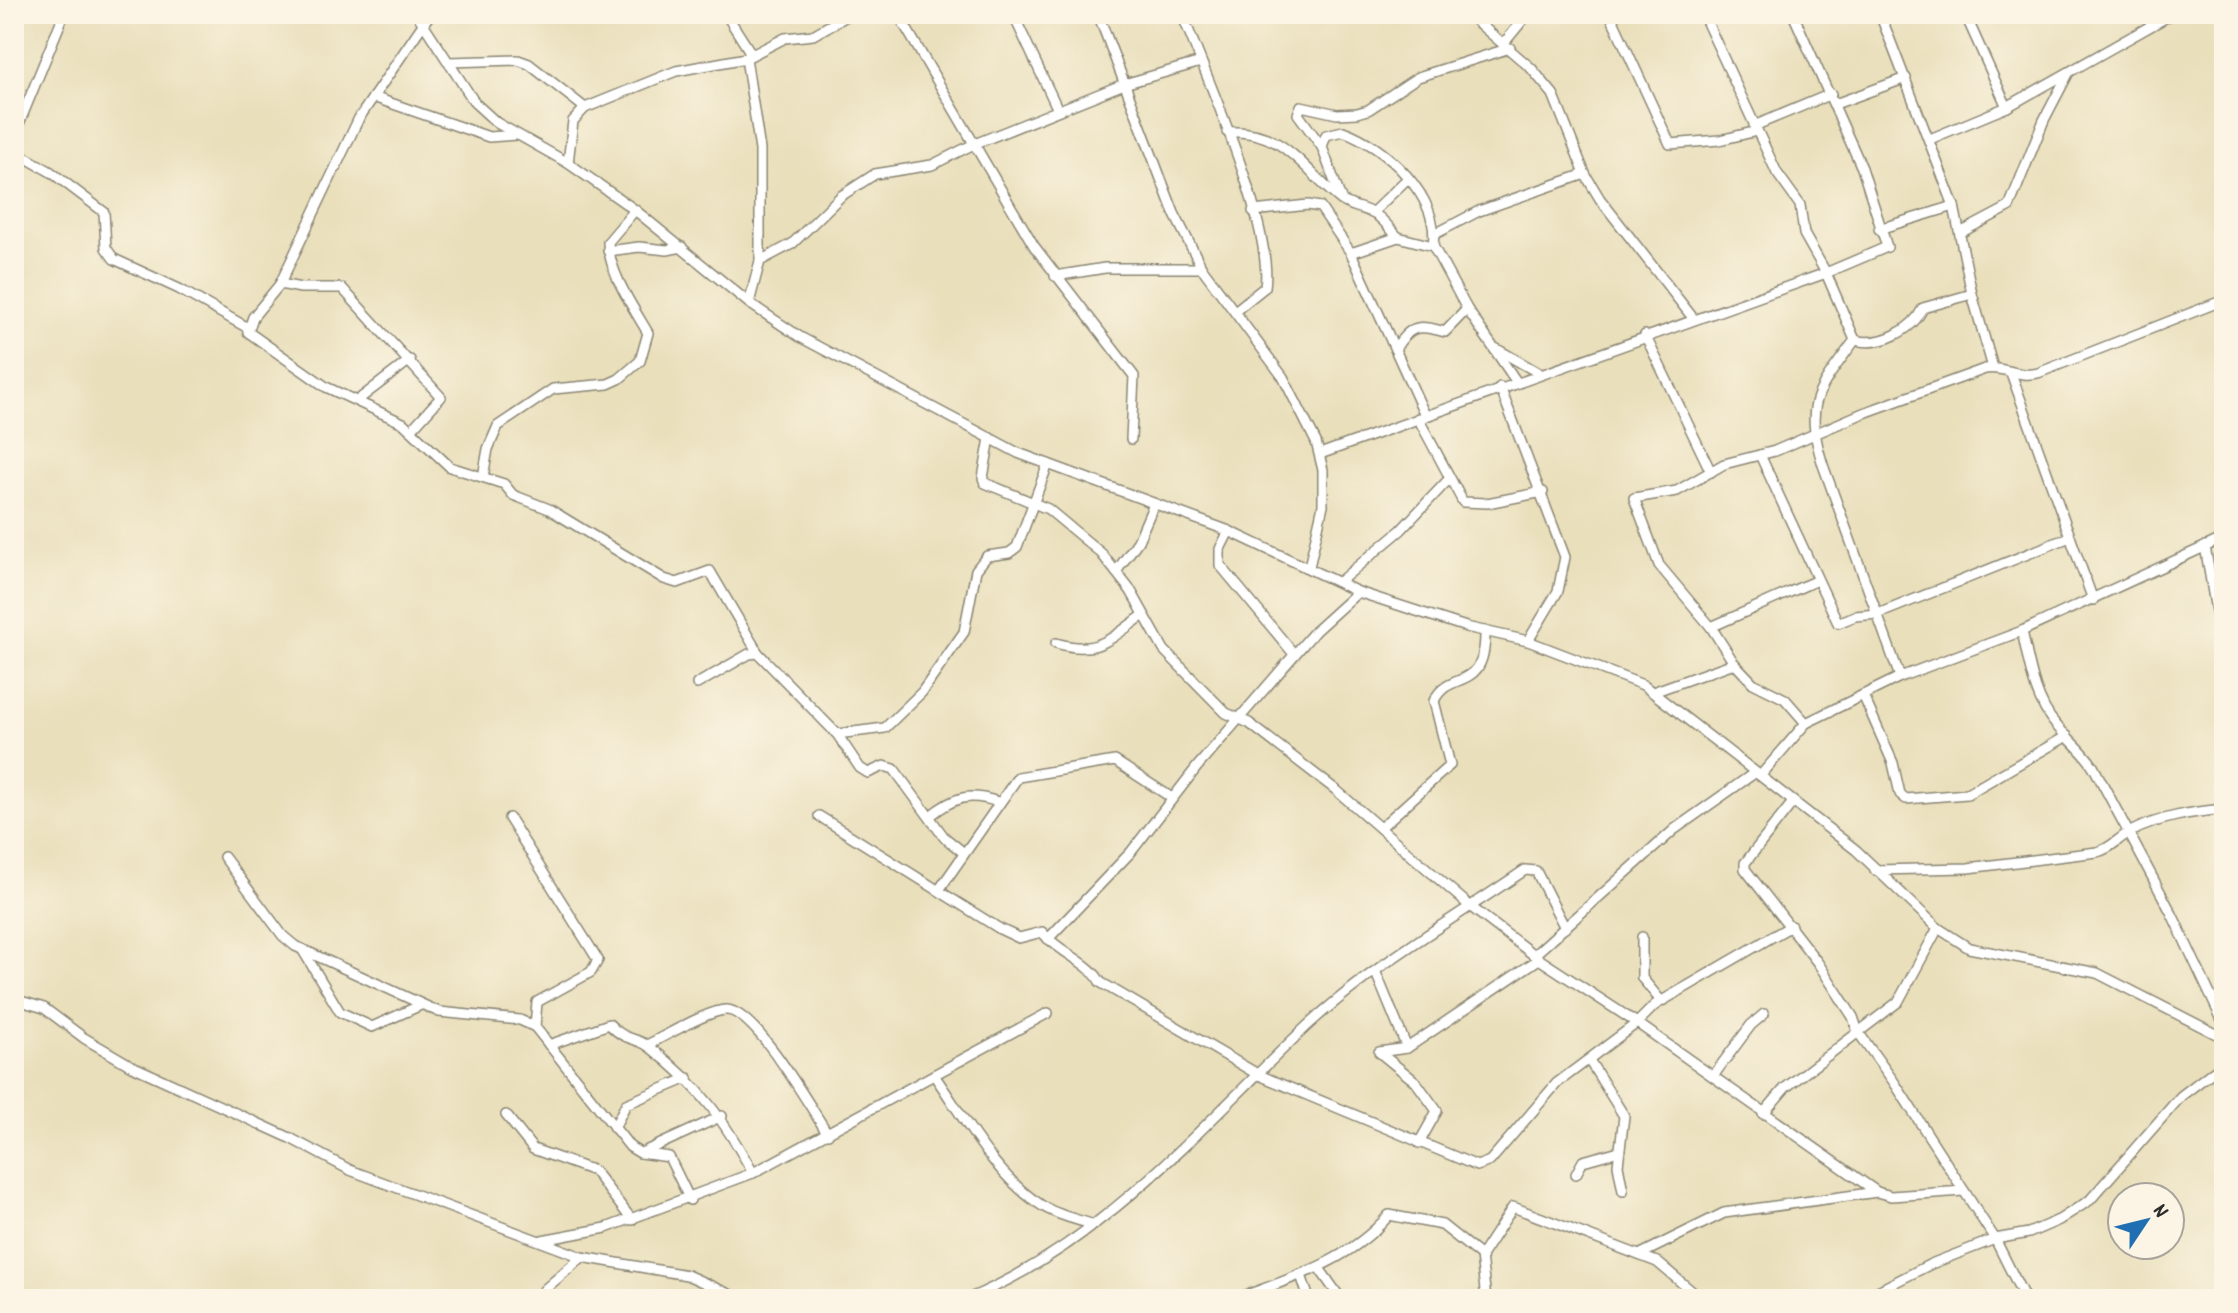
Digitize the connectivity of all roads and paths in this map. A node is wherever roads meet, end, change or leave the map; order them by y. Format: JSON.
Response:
{"nodes":[{"id":1,"x":64,"y":14,"type":"edge"},
{"id":2,"x":430,"y":14,"type":"edge"},
{"id":3,"x":726,"y":14,"type":"edge"},
{"id":4,"x":850,"y":14,"type":"edge"},
{"id":5,"x":898,"y":14,"type":"edge"},
{"id":6,"x":1013,"y":14,"type":"edge"},
{"id":7,"x":1098,"y":14,"type":"edge"},
{"id":8,"x":1182,"y":14,"type":"edge"},
{"id":9,"x":1468,"y":14,"type":"edge"},
{"id":10,"x":1528,"y":14,"type":"edge"},
{"id":11,"x":1610,"y":14,"type":"edge"},
{"id":12,"x":1703,"y":14,"type":"edge"},
{"id":13,"x":1793,"y":14,"type":"edge"},
{"id":14,"x":1880,"y":14,"type":"edge"},
{"id":15,"x":1965,"y":14,"type":"edge"},
{"id":16,"x":2172,"y":14,"type":"edge"},
{"id":17,"x":420,"y":18,"type":"edge"},
{"id":18,"x":1507,"y":45,"type":"junction"},
{"id":19,"x":749,"y":57,"type":"junction"},
{"id":20,"x":448,"y":62,"type":"junction"},
{"id":21,"x":1201,"y":62,"type":"junction"},
{"id":22,"x":2068,"y":74,"type":"junction"},
{"id":23,"x":1906,"y":78,"type":"junction"},
{"id":24,"x":1124,"y":84,"type":"junction"},
{"id":25,"x":373,"y":97,"type":"junction"},
{"id":26,"x":1833,"y":99,"type":"junction"},
{"id":27,"x":2007,"y":107,"type":"junction"},
{"id":28,"x":585,"y":108,"type":"junction"},
{"id":29,"x":1058,"y":110,"type":"junction"},
{"id":30,"x":1755,"y":129,"type":"junction"},
{"id":31,"x":1227,"y":132,"type":"junction"},
{"id":32,"x":517,"y":135,"type":"junction"},
{"id":33,"x":14,"y":136,"type":"edge"},
{"id":34,"x":1930,"y":139,"type":"junction"},
{"id":35,"x":972,"y":145,"type":"junction"},
{"id":36,"x":1322,"y":147,"type":"junction"},
{"id":37,"x":14,"y":151,"type":"edge"},
{"id":38,"x":568,"y":163,"type":"junction"},
{"id":39,"x":1585,"y":174,"type":"junction"},
{"id":40,"x":1407,"y":179,"type":"junction"},
{"id":41,"x":1341,"y":199,"type":"junction"},
{"id":42,"x":1954,"y":206,"type":"junction"},
{"id":43,"x":635,"y":210,"type":"junction"},
{"id":44,"x":1253,"y":211,"type":"junction"},
{"id":45,"x":1372,"y":213,"type":"junction"},
{"id":46,"x":1879,"y":229,"type":"junction"},
{"id":47,"x":1960,"y":233,"type":"junction"},
{"id":48,"x":1435,"y":234,"type":"junction"},
{"id":49,"x":1398,"y":237,"type":"junction"},
{"id":50,"x":1433,"y":246,"type":"junction"},
{"id":51,"x":682,"y":247,"type":"junction"},
{"id":52,"x":608,"y":251,"type":"junction"},
{"id":53,"x":1351,"y":253,"type":"junction"},
{"id":54,"x":760,"y":261,"type":"junction"},
{"id":55,"x":1202,"y":268,"type":"junction"},
{"id":56,"x":1826,"y":273,"type":"junction"},
{"id":57,"x":1055,"y":276,"type":"junction"},
{"id":58,"x":280,"y":284,"type":"junction"},
{"id":59,"x":1972,"y":294,"type":"junction"},
{"id":60,"x":2224,"y":300,"type":"edge"},
{"id":61,"x":749,"y":303,"type":"junction"},
{"id":62,"x":1467,"y":309,"type":"junction"},
{"id":63,"x":1235,"y":311,"type":"junction"},
{"id":64,"x":1693,"y":318,"type":"junction"},
{"id":65,"x":248,"y":328,"type":"junction"},
{"id":66,"x":1645,"y":335,"type":"junction"},
{"id":67,"x":1855,"y":340,"type":"junction"},
{"id":68,"x":1495,"y":348,"type":"junction"},
{"id":69,"x":1395,"y":349,"type":"junction"},
{"id":70,"x":410,"y":360,"type":"junction"},
{"id":71,"x":1993,"y":368,"type":"junction"},
{"id":72,"x":2011,"y":372,"type":"junction"},
{"id":73,"x":1539,"y":373,"type":"junction"},
{"id":74,"x":1516,"y":381,"type":"junction"},
{"id":75,"x":1500,"y":387,"type":"junction"},
{"id":76,"x":358,"y":400,"type":"junction"},
{"id":77,"x":1422,"y":416,"type":"junction"},
{"id":78,"x":412,"y":429,"type":"junction"},
{"id":79,"x":1813,"y":434,"type":"junction"},
{"id":80,"x":990,"y":438,"type":"junction"},
{"id":81,"x":1131,"y":439,"type":"dead end"},
{"id":82,"x":1320,"y":454,"type":"junction"},
{"id":83,"x":1760,"y":455,"type":"junction"},
{"id":84,"x":1048,"y":464,"type":"junction"},
{"id":85,"x":1711,"y":472,"type":"junction"},
{"id":86,"x":483,"y":477,"type":"junction"},
{"id":87,"x":1449,"y":479,"type":"junction"},
{"id":88,"x":1543,"y":492,"type":"junction"},
{"id":89,"x":1033,"y":501,"type":"junction"},
{"id":90,"x":1154,"y":504,"type":"junction"},
{"id":91,"x":1229,"y":531,"type":"junction"},
{"id":92,"x":2070,"y":537,"type":"junction"},
{"id":93,"x":2224,"y":538,"type":"edge"},
{"id":94,"x":2205,"y":546,"type":"junction"},
{"id":95,"x":1309,"y":567,"type":"junction"},
{"id":96,"x":1116,"y":572,"type":"junction"},
{"id":97,"x":1815,"y":581,"type":"junction"},
{"id":98,"x":1339,"y":582,"type":"junction"},
{"id":99,"x":1358,"y":592,"type":"junction"},
{"id":100,"x":2093,"y":600,"type":"junction"},
{"id":101,"x":1878,"y":614,"type":"junction"},
{"id":102,"x":1144,"y":615,"type":"junction"},
{"id":103,"x":1711,"y":627,"type":"junction"},
{"id":104,"x":1485,"y":631,"type":"junction"},
{"id":105,"x":2022,"y":631,"type":"junction"},
{"id":106,"x":1528,"y":641,"type":"junction"},
{"id":107,"x":1056,"y":643,"type":"dead end"},
{"id":108,"x":758,"y":653,"type":"junction"},
{"id":109,"x":1294,"y":654,"type":"junction"},
{"id":110,"x":2224,"y":658,"type":"edge"},
{"id":111,"x":1734,"y":663,"type":"junction"},
{"id":112,"x":1900,"y":677,"type":"junction"},
{"id":113,"x":697,"y":684,"type":"dead end"},
{"id":114,"x":1653,"y":692,"type":"junction"},
{"id":115,"x":1863,"y":695,"type":"junction"},
{"id":116,"x":1238,"y":719,"type":"junction"},
{"id":117,"x":1806,"y":723,"type":"junction"},
{"id":118,"x":837,"y":734,"type":"junction"},
{"id":119,"x":2067,"y":736,"type":"junction"},
{"id":120,"x":1757,"y":775,"type":"junction"},
{"id":121,"x":1172,"y":798,"type":"junction"},
{"id":122,"x":998,"y":802,"type":"junction"},
{"id":123,"x":1793,"y":802,"type":"junction"},
{"id":124,"x":2224,"y":809,"type":"edge"},
{"id":125,"x":819,"y":816,"type":"dead end"},
{"id":126,"x":930,"y":816,"type":"junction"},
{"id":127,"x":509,"y":818,"type":"dead end"},
{"id":128,"x":1380,"y":828,"type":"junction"},
{"id":129,"x":2129,"y":832,"type":"junction"},
{"id":130,"x":964,"y":853,"type":"junction"},
{"id":131,"x":224,"y":857,"type":"dead end"},
{"id":132,"x":1875,"y":870,"type":"junction"},
{"id":133,"x":939,"y":890,"type":"junction"},
{"id":134,"x":1471,"y":907,"type":"junction"},
{"id":135,"x":1791,"y":926,"type":"junction"},
{"id":136,"x":1565,"y":928,"type":"junction"},
{"id":137,"x":1938,"y":928,"type":"junction"},
{"id":138,"x":1642,"y":937,"type":"dead end"},
{"id":139,"x":1048,"y":939,"type":"junction"},
{"id":140,"x":302,"y":949,"type":"junction"},
{"id":141,"x":1536,"y":957,"type":"junction"},
{"id":142,"x":1376,"y":973,"type":"junction"},
{"id":143,"x":1661,"y":1001,"type":"junction"},
{"id":144,"x":14,"y":1005,"type":"edge"},
{"id":145,"x":421,"y":1005,"type":"junction"},
{"id":146,"x":1048,"y":1013,"type":"dead end"},
{"id":147,"x":1764,"y":1014,"type":"dead end"},
{"id":148,"x":1637,"y":1023,"type":"junction"},
{"id":149,"x":2224,"y":1024,"type":"edge"},
{"id":150,"x":535,"y":1027,"type":"junction"},
{"id":151,"x":1858,"y":1032,"type":"junction"},
{"id":152,"x":2224,"y":1038,"type":"edge"},
{"id":153,"x":549,"y":1045,"type":"junction"},
{"id":154,"x":647,"y":1045,"type":"junction"},
{"id":155,"x":1407,"y":1048,"type":"junction"},
{"id":156,"x":1589,"y":1060,"type":"junction"},
{"id":157,"x":2224,"y":1063,"type":"edge"},
{"id":158,"x":934,"y":1075,"type":"junction"},
{"id":159,"x":1259,"y":1075,"type":"junction"},
{"id":160,"x":1713,"y":1076,"type":"junction"},
{"id":161,"x":688,"y":1078,"type":"junction"},
{"id":162,"x":1763,"y":1114,"type":"junction"},
{"id":163,"x":506,"y":1115,"type":"dead end"},
{"id":164,"x":722,"y":1116,"type":"junction"},
{"id":165,"x":614,"y":1128,"type":"junction"},
{"id":166,"x":828,"y":1134,"type":"junction"},
{"id":167,"x":1419,"y":1143,"type":"junction"},
{"id":168,"x":1619,"y":1151,"type":"junction"},
{"id":169,"x":640,"y":1153,"type":"junction"},
{"id":170,"x":753,"y":1173,"type":"junction"},
{"id":171,"x":1576,"y":1174,"type":"dead end"},
{"id":172,"x":1623,"y":1191,"type":"dead end"},
{"id":173,"x":1964,"y":1191,"type":"junction"},
{"id":174,"x":1877,"y":1192,"type":"junction"},
{"id":175,"x":690,"y":1200,"type":"junction"},
{"id":176,"x":632,"y":1220,"type":"junction"},
{"id":177,"x":1094,"y":1225,"type":"junction"},
{"id":178,"x":565,"y":1235,"type":"junction"},
{"id":179,"x":1995,"y":1239,"type":"junction"},
{"id":180,"x":542,"y":1240,"type":"junction"},
{"id":181,"x":570,"y":1252,"type":"junction"},
{"id":182,"x":1639,"y":1255,"type":"junction"},
{"id":183,"x":1481,"y":1256,"type":"junction"},
{"id":184,"x":582,"y":1257,"type":"junction"},
{"id":185,"x":1319,"y":1268,"type":"junction"},
{"id":186,"x":1301,"y":1275,"type":"junction"},
{"id":187,"x":14,"y":1292,"type":"edge"},
{"id":188,"x":22,"y":1299,"type":"edge"},
{"id":189,"x":542,"y":1299,"type":"edge"},
{"id":190,"x":740,"y":1299,"type":"edge"},
{"id":191,"x":968,"y":1299,"type":"edge"},
{"id":192,"x":1236,"y":1299,"type":"edge"},
{"id":193,"x":1309,"y":1299,"type":"edge"},
{"id":194,"x":1341,"y":1299,"type":"edge"},
{"id":195,"x":1486,"y":1299,"type":"edge"},
{"id":196,"x":1701,"y":1299,"type":"edge"},
{"id":197,"x":1862,"y":1299,"type":"edge"},
{"id":198,"x":2025,"y":1299,"type":"edge"}],
"edges":[{"from":1,"to":33,"type":"street"},
{"from":2,"to":17,"type":"street"},
{"from":3,"to":19,"type":"street"},
{"from":4,"to":19,"type":"street"},
{"from":5,"to":35,"type":"street"},
{"from":6,"to":29,"type":"street"},
{"from":7,"to":24,"type":"street"},
{"from":8,"to":21,"type":"street"},
{"from":9,"to":18,"type":"street"},
{"from":10,"to":18,"type":"street"},
{"from":11,"to":30,"type":"street"},
{"from":12,"to":30,"type":"street"},
{"from":13,"to":26,"type":"street"},
{"from":14,"to":23,"type":"street"},
{"from":15,"to":27,"type":"street"},
{"from":16,"to":22,"type":"street"},
{"from":17,"to":20,"type":"street"},
{"from":17,"to":25,"type":"street"},
{"from":18,"to":36,"type":"street"},
{"from":18,"to":39,"type":"street"},
{"from":19,"to":28,"type":"street"},
{"from":19,"to":54,"type":"street"},
{"from":20,"to":28,"type":"street"},
{"from":20,"to":32,"type":"street"},
{"from":21,"to":24,"type":"street"},
{"from":21,"to":31,"type":"street"},
{"from":22,"to":27,"type":"street"},
{"from":22,"to":47,"type":"street"},
{"from":23,"to":26,"type":"street"},
{"from":23,"to":34,"type":"street"},
{"from":24,"to":29,"type":"street"},
{"from":24,"to":55,"type":"street"},
{"from":25,"to":32,"type":"street"},
{"from":25,"to":58,"type":"street"},
{"from":26,"to":30,"type":"street"},
{"from":26,"to":46,"type":"street"},
{"from":27,"to":34,"type":"street"},
{"from":28,"to":38,"type":"street"},
{"from":29,"to":35,"type":"street"},
{"from":30,"to":56,"type":"street"},
{"from":31,"to":41,"type":"street"},
{"from":31,"to":44,"type":"street"},
{"from":32,"to":38,"type":"street"},
{"from":34,"to":42,"type":"street"},
{"from":35,"to":54,"type":"street"},
{"from":35,"to":57,"type":"street"},
{"from":36,"to":40,"type":"street"},
{"from":36,"to":41,"type":"street"},
{"from":37,"to":65,"type":"street"},
{"from":38,"to":43,"type":"street"},
{"from":39,"to":48,"type":"street"},
{"from":39,"to":64,"type":"street"},
{"from":40,"to":45,"type":"street"},
{"from":40,"to":48,"type":"street"},
{"from":41,"to":45,"type":"street"},
{"from":42,"to":46,"type":"street"},
{"from":42,"to":47,"type":"street"},
{"from":43,"to":51,"type":"street"},
{"from":43,"to":52,"type":"street"},
{"from":44,"to":53,"type":"street"},
{"from":44,"to":63,"type":"street"},
{"from":45,"to":49,"type":"street"},
{"from":46,"to":56,"type":"street"},
{"from":47,"to":59,"type":"street"},
{"from":48,"to":50,"type":"street"},
{"from":49,"to":50,"type":"street"},
{"from":49,"to":53,"type":"street"},
{"from":50,"to":62,"type":"street"},
{"from":51,"to":52,"type":"street"},
{"from":51,"to":61,"type":"street"},
{"from":52,"to":86,"type":"street"},
{"from":53,"to":69,"type":"street"},
{"from":54,"to":61,"type":"street"},
{"from":55,"to":57,"type":"street"},
{"from":55,"to":63,"type":"street"},
{"from":56,"to":64,"type":"street"},
{"from":56,"to":67,"type":"street"},
{"from":57,"to":81,"type":"street"},
{"from":58,"to":65,"type":"street"},
{"from":58,"to":70,"type":"street"},
{"from":59,"to":67,"type":"street"},
{"from":59,"to":71,"type":"street"},
{"from":60,"to":72,"type":"street"},
{"from":61,"to":80,"type":"street"},
{"from":62,"to":68,"type":"street"},
{"from":62,"to":69,"type":"street"},
{"from":63,"to":82,"type":"street"},
{"from":64,"to":66,"type":"street"},
{"from":65,"to":76,"type":"street"},
{"from":66,"to":73,"type":"street"},
{"from":66,"to":85,"type":"street"},
{"from":67,"to":79,"type":"street"},
{"from":68,"to":73,"type":"street"},
{"from":68,"to":74,"type":"street"},
{"from":69,"to":77,"type":"street"},
{"from":70,"to":76,"type":"street"},
{"from":70,"to":78,"type":"street"},
{"from":71,"to":72,"type":"street"},
{"from":71,"to":79,"type":"street"},
{"from":72,"to":92,"type":"street"},
{"from":73,"to":74,"type":"street"},
{"from":74,"to":75,"type":"street"},
{"from":75,"to":77,"type":"street"},
{"from":75,"to":88,"type":"street"},
{"from":76,"to":78,"type":"street"},
{"from":77,"to":82,"type":"street"},
{"from":77,"to":87,"type":"street"},
{"from":78,"to":86,"type":"street"},
{"from":79,"to":83,"type":"street"},
{"from":79,"to":101,"type":"street"},
{"from":80,"to":84,"type":"street"},
{"from":80,"to":89,"type":"street"},
{"from":82,"to":95,"type":"street"},
{"from":83,"to":85,"type":"street"},
{"from":83,"to":97,"type":"street"},
{"from":84,"to":89,"type":"street"},
{"from":84,"to":90,"type":"street"},
{"from":85,"to":103,"type":"street"},
{"from":86,"to":108,"type":"street"},
{"from":87,"to":88,"type":"street"},
{"from":87,"to":98,"type":"street"},
{"from":88,"to":106,"type":"street"},
{"from":89,"to":96,"type":"street"},
{"from":89,"to":118,"type":"street"},
{"from":90,"to":91,"type":"street"},
{"from":90,"to":96,"type":"street"},
{"from":91,"to":95,"type":"street"},
{"from":91,"to":109,"type":"street"},
{"from":92,"to":100,"type":"street"},
{"from":92,"to":101,"type":"street"},
{"from":93,"to":94,"type":"street"},
{"from":94,"to":100,"type":"street"},
{"from":94,"to":110,"type":"street"},
{"from":95,"to":98,"type":"street"},
{"from":96,"to":102,"type":"street"},
{"from":97,"to":101,"type":"street"},
{"from":97,"to":103,"type":"street"},
{"from":98,"to":99,"type":"street"},
{"from":99,"to":104,"type":"street"},
{"from":99,"to":109,"type":"street"},
{"from":100,"to":105,"type":"street"},
{"from":101,"to":112,"type":"street"},
{"from":102,"to":107,"type":"street"},
{"from":102,"to":116,"type":"street"},
{"from":103,"to":111,"type":"street"},
{"from":104,"to":106,"type":"street"},
{"from":104,"to":128,"type":"street"},
{"from":105,"to":112,"type":"street"},
{"from":105,"to":119,"type":"street"},
{"from":106,"to":114,"type":"street"},
{"from":108,"to":113,"type":"street"},
{"from":108,"to":118,"type":"street"},
{"from":109,"to":116,"type":"street"},
{"from":111,"to":114,"type":"street"},
{"from":111,"to":117,"type":"street"},
{"from":112,"to":115,"type":"street"},
{"from":114,"to":120,"type":"street"},
{"from":115,"to":117,"type":"street"},
{"from":115,"to":119,"type":"street"},
{"from":116,"to":121,"type":"street"},
{"from":116,"to":128,"type":"street"},
{"from":117,"to":120,"type":"street"},
{"from":118,"to":126,"type":"street"},
{"from":119,"to":129,"type":"street"},
{"from":120,"to":123,"type":"street"},
{"from":120,"to":136,"type":"street"},
{"from":121,"to":122,"type":"street"},
{"from":121,"to":139,"type":"street"},
{"from":122,"to":126,"type":"street"},
{"from":122,"to":130,"type":"street"},
{"from":123,"to":132,"type":"street"},
{"from":123,"to":135,"type":"street"},
{"from":124,"to":129,"type":"street"},
{"from":125,"to":133,"type":"street"},
{"from":126,"to":130,"type":"street"},
{"from":127,"to":150,"type":"street"},
{"from":128,"to":134,"type":"street"},
{"from":129,"to":132,"type":"street"},
{"from":129,"to":149,"type":"street"},
{"from":130,"to":133,"type":"street"},
{"from":131,"to":140,"type":"street"},
{"from":132,"to":137,"type":"street"},
{"from":133,"to":139,"type":"street"},
{"from":134,"to":136,"type":"street"},
{"from":134,"to":141,"type":"street"},
{"from":134,"to":142,"type":"street"},
{"from":135,"to":143,"type":"street"},
{"from":135,"to":151,"type":"street"},
{"from":136,"to":141,"type":"street"},
{"from":137,"to":151,"type":"street"},
{"from":137,"to":152,"type":"street"},
{"from":138,"to":143,"type":"street"},
{"from":139,"to":159,"type":"street"},
{"from":140,"to":145,"type":"street"},
{"from":140,"to":145,"type":"street"},
{"from":141,"to":148,"type":"street"},
{"from":141,"to":155,"type":"street"},
{"from":142,"to":155,"type":"street"},
{"from":142,"to":159,"type":"street"},
{"from":143,"to":148,"type":"street"},
{"from":144,"to":180,"type":"street"},
{"from":145,"to":150,"type":"street"},
{"from":146,"to":158,"type":"street"},
{"from":147,"to":160,"type":"street"},
{"from":148,"to":156,"type":"street"},
{"from":148,"to":160,"type":"street"},
{"from":150,"to":153,"type":"street"},
{"from":151,"to":162,"type":"street"},
{"from":151,"to":173,"type":"street"},
{"from":153,"to":154,"type":"street"},
{"from":153,"to":165,"type":"street"},
{"from":154,"to":161,"type":"street"},
{"from":154,"to":166,"type":"street"},
{"from":155,"to":167,"type":"street"},
{"from":156,"to":167,"type":"street"},
{"from":156,"to":168,"type":"street"},
{"from":157,"to":179,"type":"street"},
{"from":158,"to":166,"type":"street"},
{"from":158,"to":177,"type":"street"},
{"from":159,"to":167,"type":"street"},
{"from":159,"to":177,"type":"street"},
{"from":160,"to":162,"type":"street"},
{"from":161,"to":164,"type":"street"},
{"from":161,"to":165,"type":"street"},
{"from":162,"to":174,"type":"street"},
{"from":163,"to":176,"type":"street"},
{"from":164,"to":169,"type":"street"},
{"from":164,"to":170,"type":"street"},
{"from":165,"to":169,"type":"street"},
{"from":166,"to":170,"type":"street"},
{"from":168,"to":171,"type":"street"},
{"from":168,"to":172,"type":"street"},
{"from":169,"to":175,"type":"street"},
{"from":170,"to":175,"type":"street"},
{"from":173,"to":174,"type":"street"},
{"from":173,"to":179,"type":"street"},
{"from":174,"to":182,"type":"street"},
{"from":175,"to":176,"type":"street"},
{"from":176,"to":178,"type":"street"},
{"from":177,"to":191,"type":"street"},
{"from":178,"to":180,"type":"street"},
{"from":178,"to":181,"type":"street"},
{"from":179,"to":197,"type":"street"},
{"from":179,"to":198,"type":"street"},
{"from":180,"to":181,"type":"street"},
{"from":181,"to":184,"type":"street"},
{"from":182,"to":183,"type":"street"},
{"from":182,"to":196,"type":"street"},
{"from":183,"to":185,"type":"street"},
{"from":183,"to":195,"type":"street"},
{"from":184,"to":189,"type":"street"},
{"from":184,"to":190,"type":"street"},
{"from":185,"to":186,"type":"street"},
{"from":185,"to":194,"type":"street"},
{"from":186,"to":192,"type":"street"},
{"from":186,"to":193,"type":"street"},
{"from":187,"to":188,"type":"street"}]}
